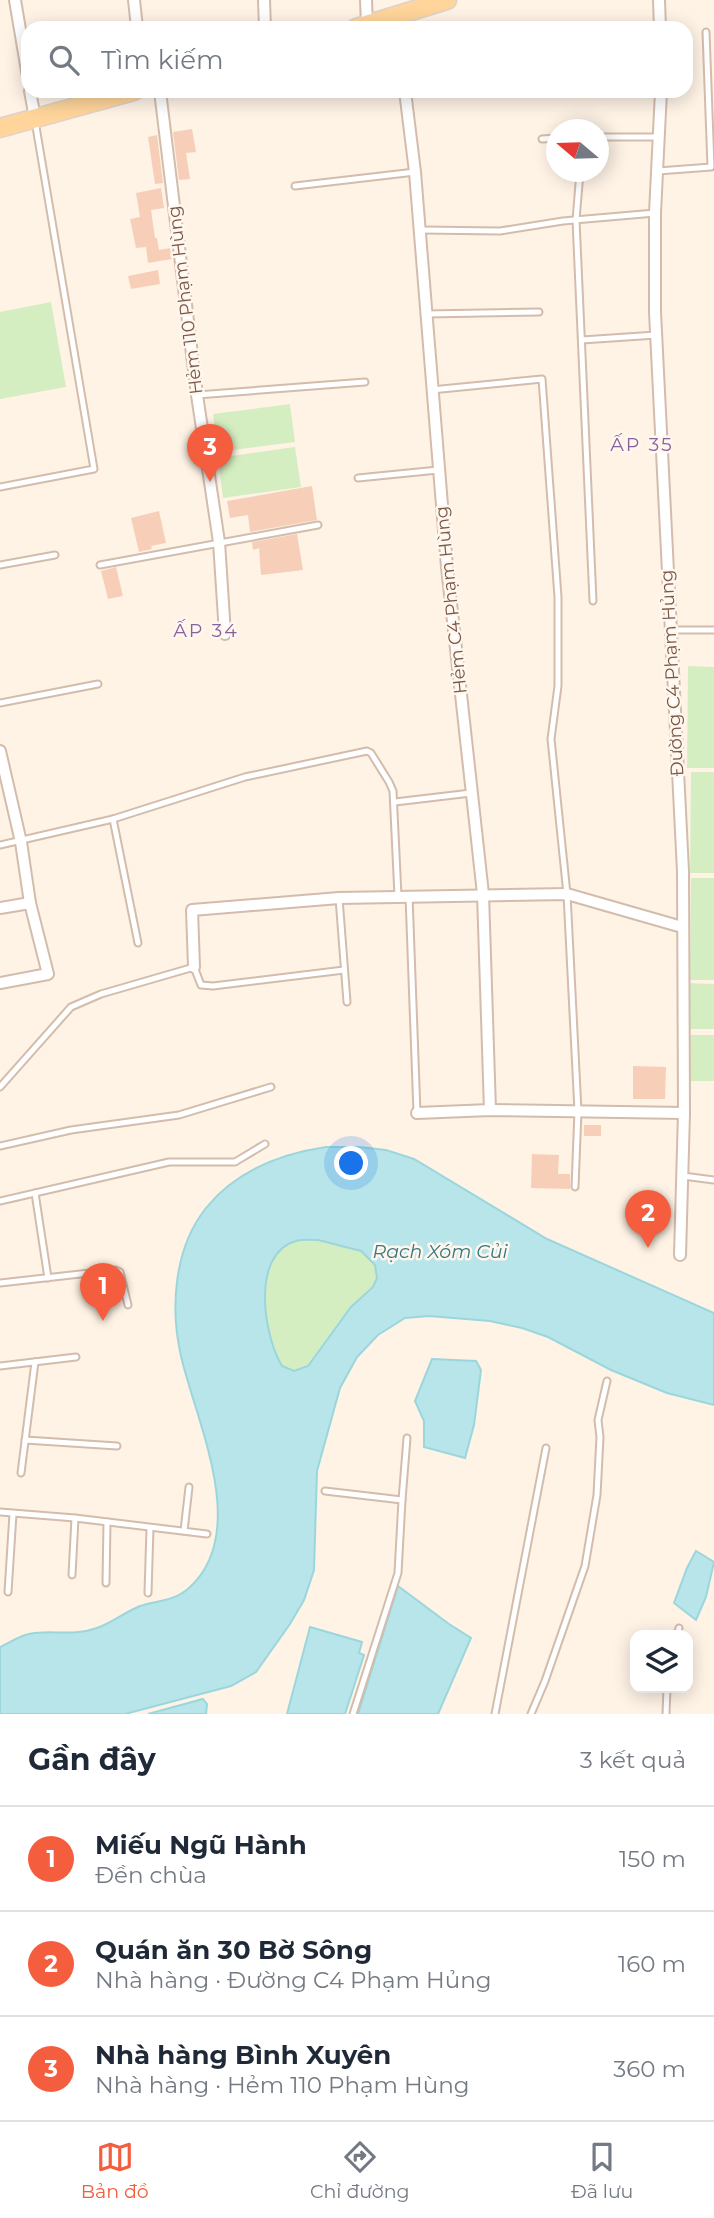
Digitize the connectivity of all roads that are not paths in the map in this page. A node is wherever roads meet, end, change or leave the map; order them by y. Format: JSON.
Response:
{"nodes":[{"id":1,"x":15,"y":0,"type":"edge"},
{"id":2,"x":134,"y":0,"type":"edge"},
{"id":3,"x":264,"y":0,"type":"edge"},
{"id":4,"x":366,"y":0,"type":"edge"},
{"id":5,"x":447,"y":0,"type":"edge"},
{"id":6,"x":659,"y":0,"type":"edge"},
{"id":7,"x":136,"y":21,"type":"edge"},
{"id":8,"x":265,"y":21,"type":"edge"},
{"id":9,"x":362,"y":21,"type":"edge"},
{"id":10,"x":399,"y":21,"type":"edge"},
{"id":11,"x":660,"y":21,"type":"edge"},
{"id":12,"x":706,"y":32,"type":"dead end"},
{"id":13,"x":21,"y":36,"type":"edge"},
{"id":14,"x":31,"y":98,"type":"edge"},
{"id":15,"x":108,"y":98,"type":"edge"},
{"id":16,"x":161,"y":98,"type":"edge"},
{"id":17,"x":406,"y":98,"type":"edge"},
{"id":18,"x":661,"y":98,"type":"edge"},
{"id":19,"x":35,"y":118,"type":"junction"},
{"id":20,"x":0,"y":128,"type":"edge"},
{"id":21,"x":609,"y":137,"type":"edge"},
{"id":22,"x":660,"y":137,"type":"junction"},
{"id":23,"x":542,"y":139,"type":"dead end"},
{"id":24,"x":546,"y":139,"type":"edge"},
{"id":25,"x":658,"y":171,"type":"junction"},
{"id":26,"x":415,"y":172,"type":"junction"},
{"id":27,"x":579,"y":182,"type":"edge"},
{"id":28,"x":295,"y":186,"type":"dead end"},
{"id":29,"x":655,"y":213,"type":"junction"},
{"id":30,"x":576,"y":220,"type":"junction"},
{"id":31,"x":418,"y":230,"type":"junction"},
{"id":32,"x":539,"y":312,"type":"dead end"},
{"id":33,"x":426,"y":314,"type":"junction"},
{"id":34,"x":656,"y":335,"type":"junction"},
{"id":35,"x":582,"y":340,"type":"junction"},
{"id":36,"x":365,"y":382,"type":"dead end"},
{"id":37,"x":432,"y":390,"type":"junction"},
{"id":38,"x":197,"y":395,"type":"junction"},
{"id":39,"x":438,"y":470,"type":"junction"},
{"id":40,"x":358,"y":478,"type":"dead end"},
{"id":41,"x":0,"y":486,"type":"edge"},
{"id":42,"x":318,"y":526,"type":"dead end"},
{"id":43,"x":219,"y":542,"type":"junction"},
{"id":44,"x":55,"y":555,"type":"dead end"},
{"id":45,"x":0,"y":565,"type":"edge"},
{"id":46,"x":100,"y":565,"type":"dead end"},
{"id":47,"x":593,"y":601,"type":"dead end"},
{"id":48,"x":670,"y":630,"type":"junction"},
{"id":49,"x":714,"y":630,"type":"edge"},
{"id":50,"x":225,"y":634,"type":"dead end"},
{"id":51,"x":99,"y":684,"type":"dead end"},
{"id":52,"x":0,"y":703,"type":"edge"},
{"id":53,"x":0,"y":754,"type":"edge"},
{"id":54,"x":472,"y":793,"type":"junction"},
{"id":55,"x":394,"y":802,"type":"junction"},
{"id":56,"x":113,"y":819,"type":"junction"},
{"id":57,"x":21,"y":842,"type":"junction"},
{"id":58,"x":0,"y":845,"type":"edge"},
{"id":59,"x":483,"y":894,"type":"junction"},
{"id":60,"x":566,"y":894,"type":"junction"},
{"id":61,"x":404,"y":896,"type":"junction"},
{"id":62,"x":339,"y":898,"type":"junction"},
{"id":63,"x":30,"y":903,"type":"junction"},
{"id":64,"x":0,"y":908,"type":"edge"},
{"id":65,"x":682,"y":927,"type":"junction"},
{"id":66,"x":138,"y":943,"type":"dead end"},
{"id":67,"x":194,"y":967,"type":"junction"},
{"id":68,"x":344,"y":970,"type":"junction"},
{"id":69,"x":0,"y":983,"type":"edge"},
{"id":70,"x":346,"y":1002,"type":"dead end"},
{"id":71,"x":0,"y":1087,"type":"edge"},
{"id":72,"x":271,"y":1087,"type":"dead end"},
{"id":73,"x":491,"y":1110,"type":"junction"},
{"id":74,"x":578,"y":1111,"type":"junction"},
{"id":75,"x":417,"y":1113,"type":"joint"},
{"id":76,"x":684,"y":1113,"type":"junction"},
{"id":77,"x":265,"y":1143,"type":"dead end"},
{"id":78,"x":0,"y":1146,"type":"edge"},
{"id":79,"x":683,"y":1176,"type":"junction"},
{"id":80,"x":714,"y":1180,"type":"edge"},
{"id":81,"x":575,"y":1187,"type":"dead end"},
{"id":82,"x":35,"y":1193,"type":"junction"},
{"id":83,"x":0,"y":1201,"type":"edge"},
{"id":84,"x":680,"y":1255,"type":"dead end"},
{"id":85,"x":48,"y":1278,"type":"junction"},
{"id":86,"x":0,"y":1283,"type":"edge"},
{"id":87,"x":128,"y":1305,"type":"dead end"},
{"id":88,"x":76,"y":1357,"type":"dead end"},
{"id":89,"x":35,"y":1362,"type":"junction"},
{"id":90,"x":0,"y":1366,"type":"edge"},
{"id":91,"x":607,"y":1381,"type":"dead end"},
{"id":92,"x":407,"y":1437,"type":"dead end"},
{"id":93,"x":25,"y":1440,"type":"junction"},
{"id":94,"x":117,"y":1446,"type":"dead end"},
{"id":95,"x":546,"y":1448,"type":"dead end"},
{"id":96,"x":21,"y":1473,"type":"dead end"},
{"id":97,"x":189,"y":1487,"type":"dead end"},
{"id":98,"x":326,"y":1491,"type":"dead end"},
{"id":99,"x":402,"y":1500,"type":"junction"},
{"id":100,"x":0,"y":1512,"type":"edge"},
{"id":101,"x":13,"y":1514,"type":"junction"},
{"id":102,"x":75,"y":1518,"type":"junction"},
{"id":103,"x":107,"y":1522,"type":"junction"},
{"id":104,"x":150,"y":1528,"type":"junction"},
{"id":105,"x":184,"y":1531,"type":"junction"},
{"id":106,"x":207,"y":1534,"type":"dead end"},
{"id":107,"x":72,"y":1575,"type":"dead end"},
{"id":108,"x":106,"y":1583,"type":"dead end"},
{"id":109,"x":8,"y":1592,"type":"dead end"},
{"id":110,"x":148,"y":1593,"type":"dead end"},
{"id":111,"x":667,"y":1693,"type":"edge"},
{"id":112,"x":353,"y":1714,"type":"edge"},
{"id":113,"x":495,"y":1714,"type":"edge"},
{"id":114,"x":531,"y":1714,"type":"edge"},
{"id":115,"x":666,"y":1714,"type":"edge"}],
"edges":[{"from":1,"to":13,"type":"street"},
{"from":2,"to":7,"type":"street"},
{"from":3,"to":8,"type":"street"},
{"from":4,"to":9,"type":"street"},
{"from":5,"to":10,"type":"main road"},
{"from":6,"to":11,"type":"street"},
{"from":12,"to":25,"type":"lane"},
{"from":14,"to":19,"type":"street"},
{"from":15,"to":19,"type":"main road"},
{"from":16,"to":38,"type":"street","name":"Hẻm 110 Phạm Hùng"},
{"from":17,"to":26,"type":"street","name":"Hẻm C4 Phạm Hùng"},
{"from":18,"to":22,"type":"street","name":"Đường C4 Phạm Hủng"},
{"from":19,"to":20,"type":"main road"},
{"from":19,"to":41,"type":"lane"},
{"from":21,"to":22,"type":"lane"},
{"from":22,"to":25,"type":"street","name":"Đường C4 Phạm Hủng"},
{"from":23,"to":24,"type":"lane"},
{"from":25,"to":29,"type":"street","name":"Đường C4 Phạm Hủng"},
{"from":26,"to":28,"type":"lane"},
{"from":26,"to":31,"type":"street","name":"Hẻm C4 Phạm Hùng"},
{"from":27,"to":30,"type":"lane"},
{"from":29,"to":30,"type":"lane"},
{"from":29,"to":34,"type":"street","name":"Đường C4 Phạm Hủng"},
{"from":30,"to":31,"type":"lane"},
{"from":30,"to":35,"type":"lane"},
{"from":31,"to":33,"type":"street","name":"Hẻm C4 Phạm Hùng"},
{"from":32,"to":33,"type":"lane"},
{"from":33,"to":37,"type":"street","name":"Hẻm C4 Phạm Hùng"},
{"from":34,"to":35,"type":"lane"},
{"from":34,"to":48,"type":"street","name":"Đường C4 Phạm Hủng"},
{"from":35,"to":47,"type":"lane"},
{"from":36,"to":38,"type":"lane"},
{"from":37,"to":39,"type":"street","name":"Hẻm C4 Phạm Hùng"},
{"from":37,"to":60,"type":"lane"},
{"from":38,"to":43,"type":"street","name":"Hẻm 110 Phạm Hùng"},
{"from":39,"to":40,"type":"lane"},
{"from":39,"to":54,"type":"street","name":"Hẻm C4 Phạm Hùng"},
{"from":42,"to":43,"type":"lane"},
{"from":43,"to":46,"type":"lane"},
{"from":43,"to":50,"type":"street","name":"Hẻm 110 Phạm Hùng"},
{"from":44,"to":45,"type":"lane"},
{"from":48,"to":49,"type":"lane"},
{"from":48,"to":65,"type":"street","name":"Đường C4 Phạm Hủng"},
{"from":51,"to":52,"type":"lane"},
{"from":53,"to":57,"type":"street"},
{"from":54,"to":55,"type":"lane"},
{"from":54,"to":59,"type":"street","name":"Hẻm C4 Phạm Hùng"},
{"from":55,"to":56,"type":"lane"},
{"from":55,"to":61,"type":"lane"},
{"from":56,"to":57,"type":"lane"},
{"from":56,"to":66,"type":"lane"},
{"from":57,"to":58,"type":"lane"},
{"from":57,"to":63,"type":"street"},
{"from":59,"to":60,"type":"street"},
{"from":59,"to":61,"type":"street"},
{"from":59,"to":73,"type":"street","name":"Hẻm C4 Phạm Hùng"},
{"from":60,"to":65,"type":"street"},
{"from":60,"to":74,"type":"lane"},
{"from":61,"to":62,"type":"street"},
{"from":61,"to":75,"type":"lane"},
{"from":62,"to":67,"type":"street"},
{"from":62,"to":68,"type":"lane"},
{"from":63,"to":64,"type":"street"},
{"from":63,"to":69,"type":"street"},
{"from":65,"to":76,"type":"street","name":"Đường C4 Phạm Hủng"},
{"from":67,"to":68,"type":"lane"},
{"from":67,"to":71,"type":"lane"},
{"from":68,"to":70,"type":"lane"},
{"from":72,"to":78,"type":"lane"},
{"from":73,"to":74,"type":"street"},
{"from":73,"to":75,"type":"street"},
{"from":74,"to":76,"type":"street"},
{"from":74,"to":81,"type":"lane"},
{"from":76,"to":79,"type":"street","name":"Đường C4 Phạm Hủng"},
{"from":77,"to":82,"type":"lane"},
{"from":79,"to":80,"type":"lane"},
{"from":79,"to":84,"type":"street","name":"Đường C4 Phạm Hủng"},
{"from":82,"to":83,"type":"lane"},
{"from":82,"to":85,"type":"lane"},
{"from":85,"to":86,"type":"lane"},
{"from":85,"to":87,"type":"lane"},
{"from":88,"to":89,"type":"lane"},
{"from":89,"to":90,"type":"lane"},
{"from":89,"to":93,"type":"lane"},
{"from":91,"to":114,"type":"lane"},
{"from":92,"to":99,"type":"lane"},
{"from":93,"to":94,"type":"lane"},
{"from":93,"to":96,"type":"lane"},
{"from":95,"to":113,"type":"lane"},
{"from":97,"to":105,"type":"lane"},
{"from":98,"to":99,"type":"lane"},
{"from":99,"to":112,"type":"lane"},
{"from":100,"to":101,"type":"lane"},
{"from":101,"to":102,"type":"lane"},
{"from":101,"to":109,"type":"lane"},
{"from":102,"to":103,"type":"lane"},
{"from":102,"to":107,"type":"lane"},
{"from":103,"to":104,"type":"lane"},
{"from":103,"to":108,"type":"lane"},
{"from":104,"to":105,"type":"lane"},
{"from":104,"to":110,"type":"lane"},
{"from":105,"to":106,"type":"lane"},
{"from":111,"to":115,"type":"lane"}]}
